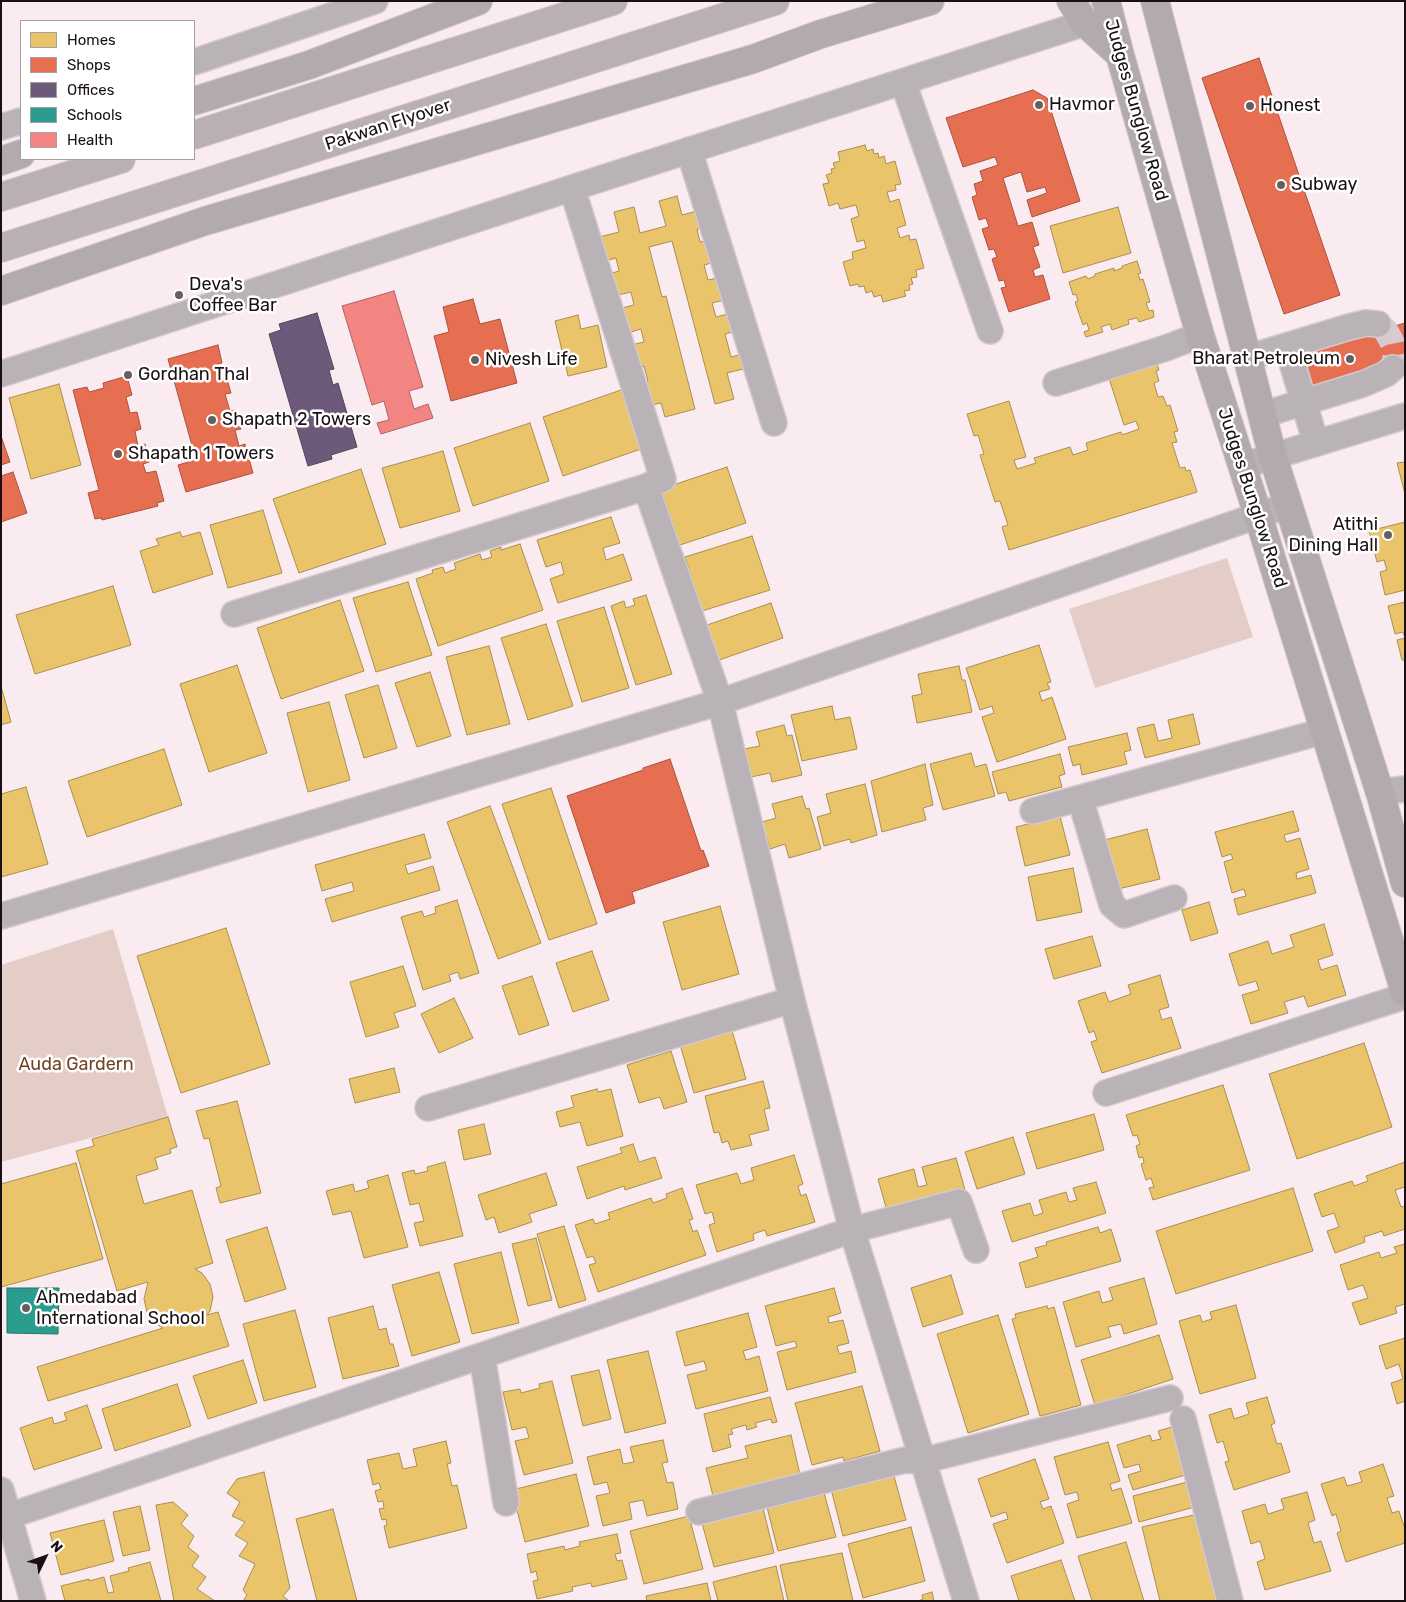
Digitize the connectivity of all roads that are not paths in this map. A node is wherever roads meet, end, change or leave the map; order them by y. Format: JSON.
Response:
{"nodes":[{"id":1,"x":375,"y":1,"type":"edge"},
{"id":2,"x":478,"y":1,"type":"edge"},
{"id":3,"x":614,"y":1,"type":"edge"},
{"id":4,"x":775,"y":1,"type":"edge"},
{"id":5,"x":930,"y":1,"type":"edge"},
{"id":6,"x":1106,"y":1,"type":"edge"},
{"id":7,"x":1161,"y":3,"type":"edge"},
{"id":8,"x":1078,"y":12,"type":"edge"},
{"id":9,"x":1120,"y":55,"type":"junction"},
{"id":10,"x":195,"y":62,"type":"edge"},
{"id":11,"x":903,"y":82,"type":"junction"},
{"id":12,"x":195,"y":101,"type":"edge"},
{"id":13,"x":20,"y":120,"type":"edge"},
{"id":14,"x":1,"y":127,"type":"edge"},
{"id":15,"x":195,"y":135,"type":"edge"},
{"id":16,"x":689,"y":150,"type":"junction"},
{"id":17,"x":20,"y":154,"type":"edge"},
{"id":18,"x":118,"y":160,"type":"edge"},
{"id":19,"x":1,"y":161,"type":"edge"},
{"id":20,"x":572,"y":188,"type":"junction"},
{"id":21,"x":1,"y":197,"type":"edge"},
{"id":22,"x":1,"y":248,"type":"edge"},
{"id":23,"x":1,"y":291,"type":"edge"},
{"id":24,"x":1378,"y":324,"type":"dead end"},
{"id":25,"x":990,"y":331,"type":"dead end"},
{"id":26,"x":1200,"y":335,"type":"junction"},
{"id":27,"x":1287,"y":346,"type":"junction"},
{"id":28,"x":1247,"y":358,"type":"junction"},
{"id":29,"x":1393,"y":368,"type":"dead end"},
{"id":30,"x":1,"y":374,"type":"edge"},
{"id":31,"x":1056,"y":383,"type":"dead end"},
{"id":32,"x":1304,"y":402,"type":"junction"},
{"id":33,"x":1262,"y":415,"type":"junction"},
{"id":34,"x":1405,"y":416,"type":"edge"},
{"id":35,"x":774,"y":423,"type":"dead end"},
{"id":36,"x":1316,"y":443,"type":"junction"},
{"id":37,"x":1273,"y":457,"type":"junction"},
{"id":38,"x":1242,"y":466,"type":"junction"},
{"id":39,"x":646,"y":487,"type":"junction"},
{"id":40,"x":1288,"y":505,"type":"junction"},
{"id":41,"x":1258,"y":515,"type":"junction"},
{"id":42,"x":234,"y":614,"type":"dead end"},
{"id":43,"x":720,"y":702,"type":"junction"},
{"id":44,"x":1324,"y":731,"type":"junction"},
{"id":45,"x":1392,"y":791,"type":"edge"},
{"id":46,"x":1080,"y":798,"type":"junction"},
{"id":47,"x":1033,"y":811,"type":"dead end"},
{"id":48,"x":1403,"y":871,"type":"edge"},
{"id":49,"x":1174,"y":898,"type":"dead end"},
{"id":50,"x":1,"y":916,"type":"edge"},
{"id":51,"x":1405,"y":994,"type":"edge"},
{"id":52,"x":792,"y":1000,"type":"junction"},
{"id":53,"x":1106,"y":1092,"type":"dead end"},
{"id":54,"x":428,"y":1108,"type":"dead end"},
{"id":55,"x":852,"y":1230,"type":"junction"},
{"id":56,"x":976,"y":1250,"type":"dead end"},
{"id":57,"x":482,"y":1356,"type":"junction"},
{"id":58,"x":1170,"y":1398,"type":"dead end"},
{"id":59,"x":1183,"y":1419,"type":"dead end"},
{"id":60,"x":922,"y":1461,"type":"junction"},
{"id":61,"x":1,"y":1490,"type":"edge"},
{"id":62,"x":506,"y":1504,"type":"dead end"},
{"id":63,"x":699,"y":1512,"type":"dead end"},
{"id":64,"x":9,"y":1516,"type":"junction"},
{"id":65,"x":33,"y":1601,"type":"edge"},
{"id":66,"x":966,"y":1601,"type":"edge"},
{"id":67,"x":1230,"y":1601,"type":"edge"}],
"edges":[{"from":1,"to":10,"type":"street"},
{"from":2,"to":12,"type":"main road"},
{"from":3,"to":15,"type":"highway"},
{"from":4,"to":22,"type":"highway","name":"Pakwan Flyover"},
{"from":5,"to":23,"type":"main road"},
{"from":6,"to":9,"type":"main road","name":"Judges Bunglow Road"},
{"from":7,"to":28,"type":"main road","name":"Judges Bunglow Road"},
{"from":8,"to":9,"type":"main road"},
{"from":8,"to":11,"type":"street"},
{"from":9,"to":26,"type":"main road","name":"Judges Bunglow Road"},
{"from":11,"to":16,"type":"street"},
{"from":11,"to":25,"type":"street"},
{"from":13,"to":14,"type":"street"},
{"from":16,"to":20,"type":"street"},
{"from":16,"to":35,"type":"street"},
{"from":17,"to":19,"type":"main road"},
{"from":18,"to":21,"type":"highway"},
{"from":20,"to":30,"type":"street"},
{"from":20,"to":39,"type":"street"},
{"from":24,"to":27,"type":"street"},
{"from":26,"to":31,"type":"street"},
{"from":26,"to":38,"type":"main road","name":"Judges Bunglow Road"},
{"from":27,"to":28,"type":"street"},
{"from":27,"to":32,"type":"street"},
{"from":28,"to":33,"type":"main road","name":"Judges Bunglow Road"},
{"from":29,"to":32,"type":"street"},
{"from":32,"to":33,"type":"street"},
{"from":32,"to":36,"type":"street"},
{"from":33,"to":37,"type":"main road","name":"Judges Bunglow Road"},
{"from":34,"to":36,"type":"street"},
{"from":36,"to":37,"type":"street"},
{"from":37,"to":38,"type":"street"},
{"from":37,"to":40,"type":"main road","name":"Judges Bunglow Road"},
{"from":38,"to":41,"type":"main road","name":"Judges Bunglow Road"},
{"from":39,"to":42,"type":"street"},
{"from":39,"to":43,"type":"street"},
{"from":40,"to":41,"type":"street"},
{"from":40,"to":45,"type":"main road","name":"Judges Bunglow Road"},
{"from":41,"to":43,"type":"street"},
{"from":41,"to":44,"type":"main road","name":"Judges Bunglow Road"},
{"from":43,"to":50,"type":"street"},
{"from":43,"to":52,"type":"street"},
{"from":44,"to":46,"type":"street"},
{"from":44,"to":51,"type":"main road","name":"Judges Bunglow Road"},
{"from":45,"to":48,"type":"main road","name":"Judges Bunglow Road"},
{"from":46,"to":47,"type":"street"},
{"from":46,"to":49,"type":"street"},
{"from":51,"to":53,"type":"street"},
{"from":52,"to":54,"type":"street"},
{"from":52,"to":55,"type":"street"},
{"from":55,"to":56,"type":"street"},
{"from":55,"to":57,"type":"street"},
{"from":55,"to":60,"type":"street"},
{"from":57,"to":62,"type":"street"},
{"from":57,"to":64,"type":"street"},
{"from":58,"to":60,"type":"street"},
{"from":59,"to":67,"type":"street"},
{"from":60,"to":63,"type":"street"},
{"from":60,"to":66,"type":"street"},
{"from":61,"to":64,"type":"street"},
{"from":64,"to":65,"type":"street"}]}
